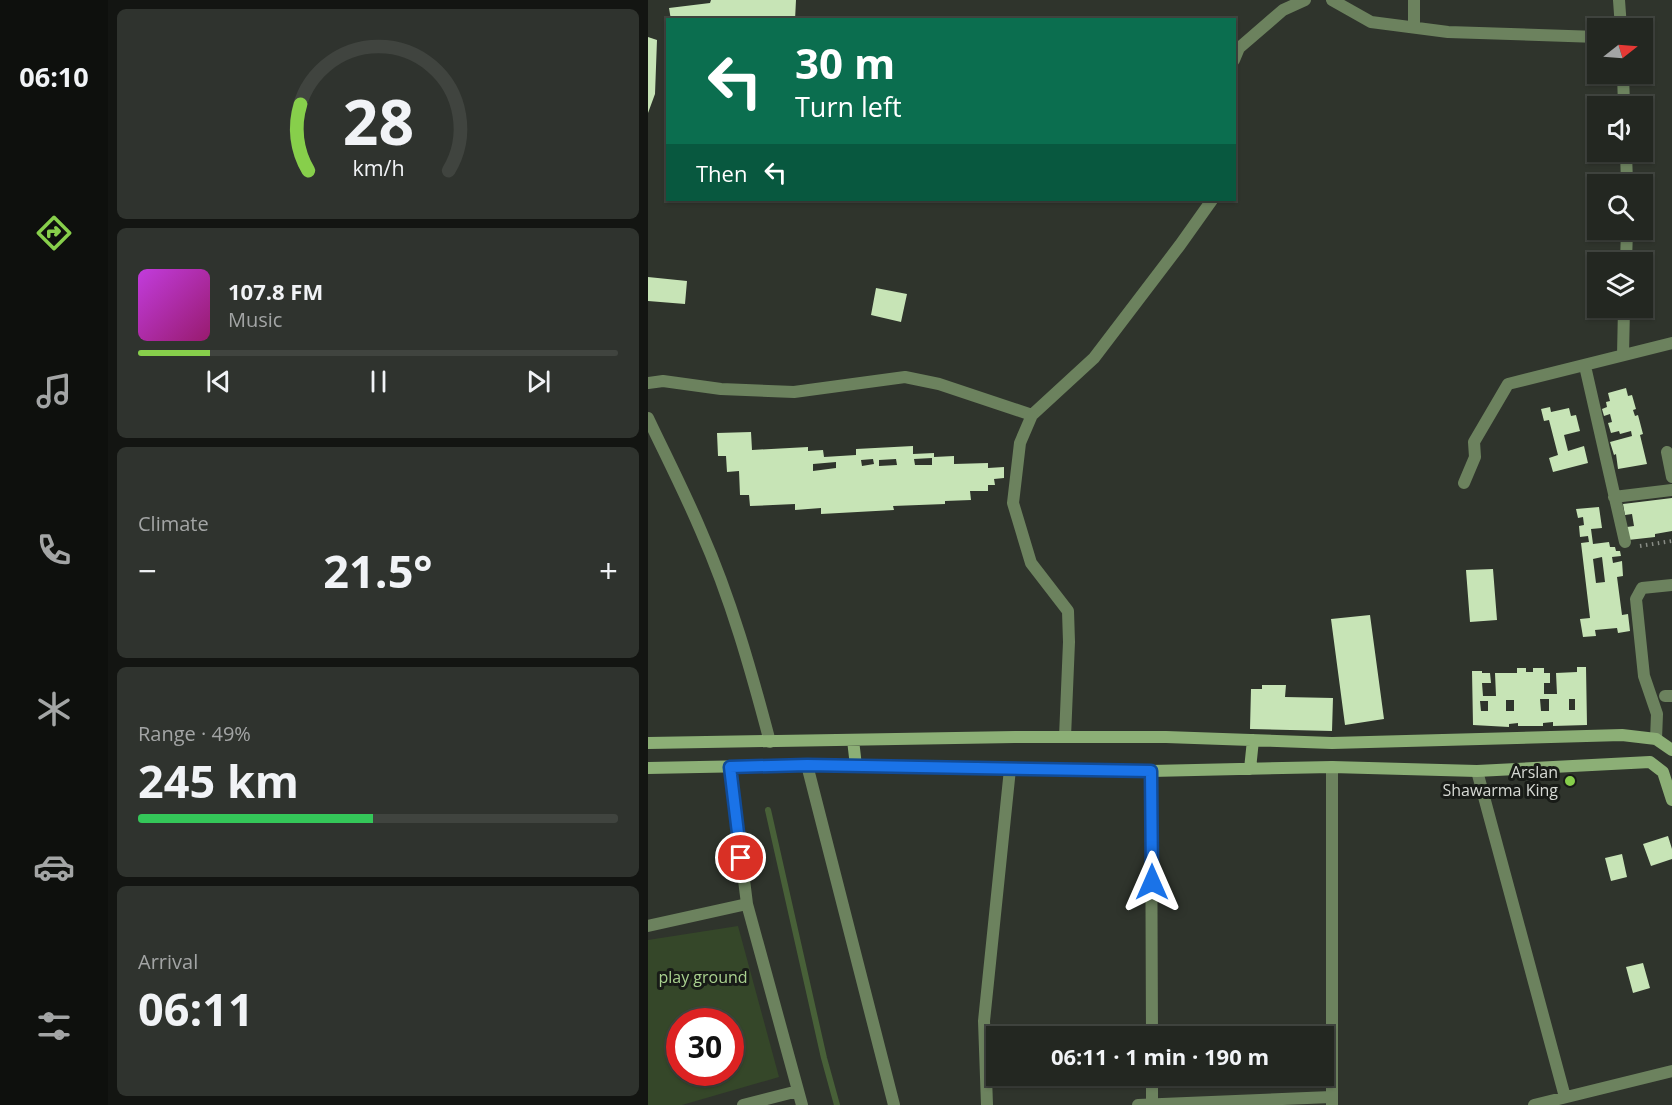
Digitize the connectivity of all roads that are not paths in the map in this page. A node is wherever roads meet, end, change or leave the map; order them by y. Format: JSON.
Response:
{"nodes":[{"id":1,"x":1305,"y":0,"type":"edge"},
{"id":2,"x":1332,"y":0,"type":"edge"},
{"id":3,"x":1414,"y":0,"type":"edge"},
{"id":4,"x":1619,"y":0,"type":"edge"},
{"id":5,"x":1620,"y":18,"type":"edge"},
{"id":6,"x":1414,"y":27,"type":"junction"},
{"id":7,"x":1587,"y":37,"type":"edge"},
{"id":8,"x":1236,"y":55,"type":"edge"},
{"id":9,"x":1211,"y":201,"type":"edge"},
{"id":10,"x":1624,"y":318,"type":"edge"},
{"id":11,"x":1672,"y":343,"type":"edge"},
{"id":12,"x":1623,"y":355,"type":"junction"},
{"id":13,"x":1585,"y":366,"type":"junction"},
{"id":14,"x":648,"y":383,"type":"edge"},
{"id":15,"x":1032,"y":414,"type":"junction"},
{"id":16,"x":648,"y":418,"type":"edge"},
{"id":17,"x":1666,"y":452,"type":"dead end"},
{"id":18,"x":1672,"y":477,"type":"edge"},
{"id":19,"x":1464,"y":483,"type":"dead end"},
{"id":20,"x":1672,"y":490,"type":"edge"},
{"id":21,"x":1614,"y":497,"type":"junction"},
{"id":22,"x":1625,"y":542,"type":"road end"},
{"id":23,"x":1672,"y":585,"type":"edge"},
{"id":24,"x":1065,"y":737,"type":"junction"},
{"id":25,"x":1656,"y":739,"type":"junction"},
{"id":26,"x":853,"y":740,"type":"junction"},
{"id":27,"x":1252,"y":740,"type":"junction"},
{"id":28,"x":770,"y":742,"type":"junction"},
{"id":29,"x":648,"y":743,"type":"edge"},
{"id":30,"x":1672,"y":750,"type":"edge"},
{"id":31,"x":807,"y":765,"type":"junction"},
{"id":32,"x":856,"y":766,"type":"junction"},
{"id":33,"x":730,"y":767,"type":"junction"},
{"id":34,"x":1332,"y":767,"type":"junction"},
{"id":35,"x":648,"y":768,"type":"edge"},
{"id":36,"x":1010,"y":769,"type":"junction"},
{"id":37,"x":1250,"y":769,"type":"junction"},
{"id":38,"x":1151,"y":771,"type":"junction"},
{"id":39,"x":1477,"y":771,"type":"junction"},
{"id":40,"x":1672,"y":797,"type":"edge"},
{"id":41,"x":747,"y":904,"type":"junction"},
{"id":42,"x":648,"y":926,"type":"edge"},
{"id":43,"x":1152,"y":1026,"type":"edge"},
{"id":44,"x":1672,"y":1071,"type":"edge"},
{"id":45,"x":1152,"y":1086,"type":"edge"},
{"id":46,"x":798,"y":1090,"type":"junction"},
{"id":47,"x":1565,"y":1097,"type":"junction"},
{"id":48,"x":1332,"y":1101,"type":"edge"},
{"id":49,"x":1152,"y":1104,"type":"edge"},
{"id":50,"x":743,"y":1105,"type":"edge"},
{"id":51,"x":802,"y":1105,"type":"edge"},
{"id":52,"x":894,"y":1105,"type":"edge"},
{"id":53,"x":987,"y":1105,"type":"edge"},
{"id":54,"x":1138,"y":1105,"type":"edge"},
{"id":55,"x":1534,"y":1105,"type":"edge"}],
"edges":[{"from":1,"to":8,"type":"street"},
{"from":2,"to":6,"type":"street"},
{"from":3,"to":6,"type":"street"},
{"from":4,"to":5,"type":"street"},
{"from":6,"to":7,"type":"street"},
{"from":9,"to":15,"type":"street"},
{"from":10,"to":12,"type":"street"},
{"from":11,"to":12,"type":"street"},
{"from":12,"to":13,"type":"street"},
{"from":13,"to":19,"type":"street"},
{"from":13,"to":21,"type":"street"},
{"from":14,"to":15,"type":"street"},
{"from":15,"to":24,"type":"street"},
{"from":16,"to":28,"type":"street"},
{"from":17,"to":18,"type":"street"},
{"from":20,"to":21,"type":"street"},
{"from":21,"to":22,"type":"street"},
{"from":23,"to":25,"type":"street"},
{"from":24,"to":26,"type":"street"},
{"from":24,"to":27,"type":"street"},
{"from":25,"to":27,"type":"street"},
{"from":25,"to":30,"type":"street"},
{"from":26,"to":28,"type":"street"},
{"from":26,"to":32,"type":"street"},
{"from":27,"to":37,"type":"street"},
{"from":28,"to":29,"type":"street"},
{"from":31,"to":32,"type":"street"},
{"from":31,"to":33,"type":"street"},
{"from":31,"to":52,"type":"street"},
{"from":32,"to":36,"type":"street"},
{"from":33,"to":35,"type":"street"},
{"from":33,"to":41,"type":"street"},
{"from":34,"to":37,"type":"street"},
{"from":34,"to":39,"type":"street"},
{"from":34,"to":48,"type":"street"},
{"from":36,"to":38,"type":"street"},
{"from":36,"to":53,"type":"street"},
{"from":37,"to":38,"type":"street"},
{"from":38,"to":43,"type":"street"},
{"from":39,"to":40,"type":"street"},
{"from":39,"to":47,"type":"street"},
{"from":41,"to":42,"type":"street"},
{"from":41,"to":46,"type":"street"},
{"from":44,"to":47,"type":"street"},
{"from":45,"to":49,"type":"street"},
{"from":46,"to":50,"type":"street"},
{"from":46,"to":51,"type":"street"},
{"from":47,"to":55,"type":"street"},
{"from":48,"to":49,"type":"street"},
{"from":49,"to":54,"type":"street"}]}
